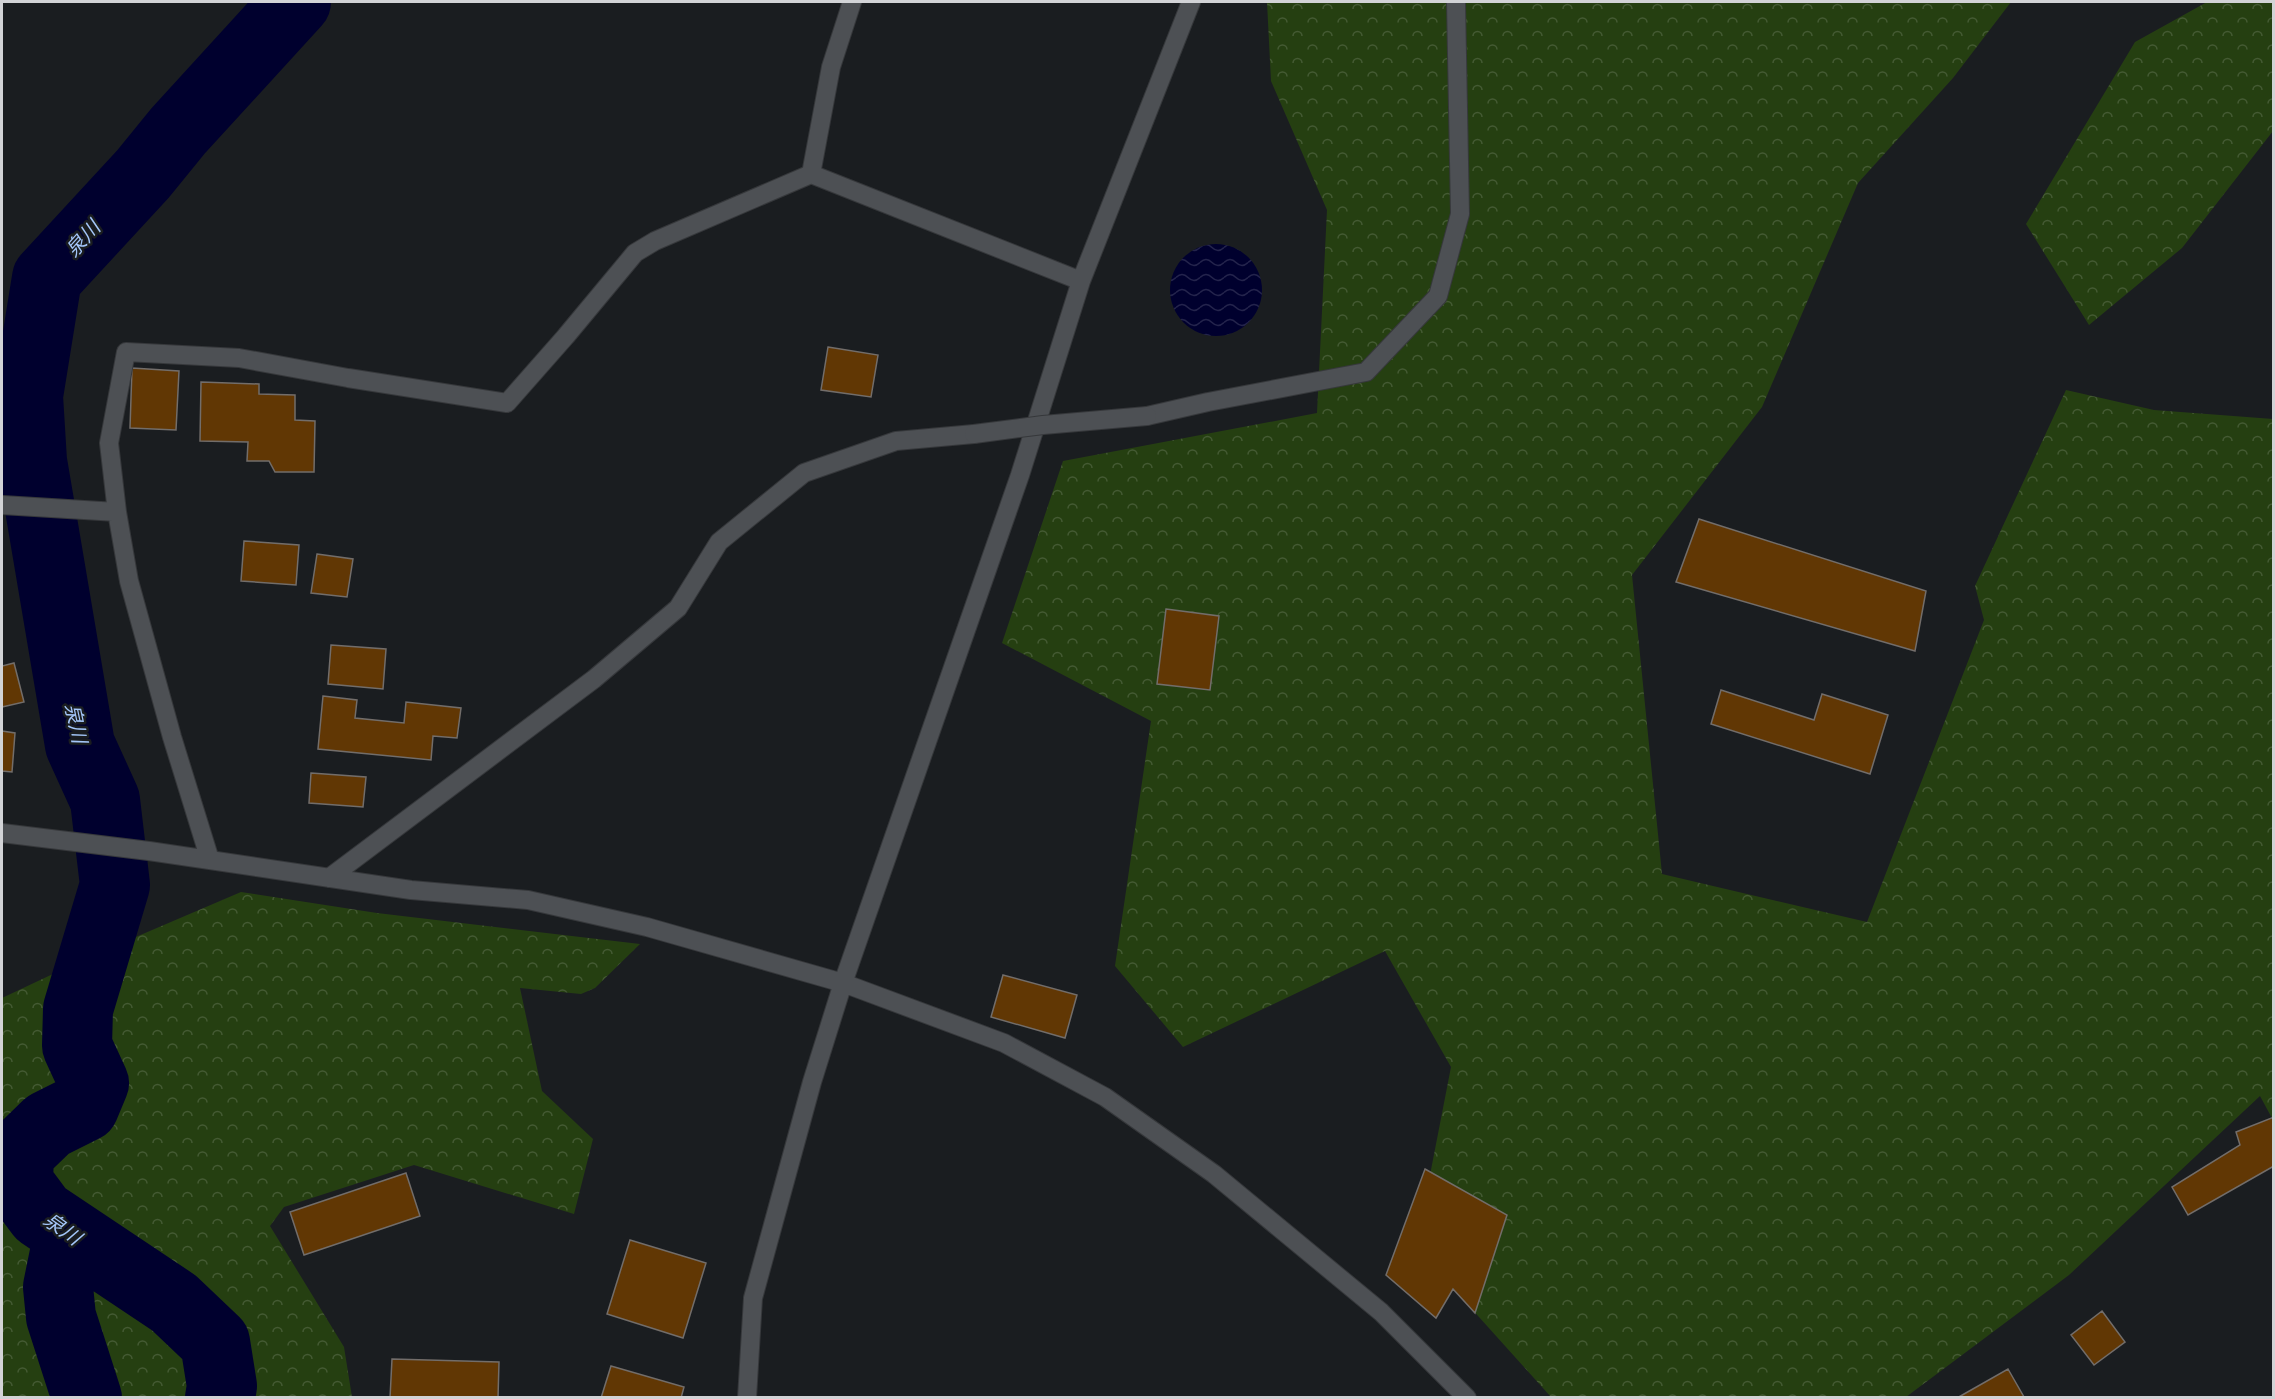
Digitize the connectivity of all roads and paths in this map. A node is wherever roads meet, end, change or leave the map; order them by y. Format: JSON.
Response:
{"nodes":[{"id":1,"x":852,"y":2,"type":"edge"},
{"id":2,"x":1191,"y":2,"type":"edge"},
{"id":3,"x":1456,"y":2,"type":"edge"},
{"id":4,"x":811,"y":174,"type":"junction"},
{"id":5,"x":1081,"y":281,"type":"junction"},
{"id":6,"x":2,"y":505,"type":"edge"},
{"id":7,"x":117,"y":512,"type":"junction"},
{"id":8,"x":2,"y":832,"type":"edge"},
{"id":9,"x":210,"y":860,"type":"junction"},
{"id":10,"x":329,"y":878,"type":"junction"},
{"id":11,"x":843,"y":983,"type":"junction"},
{"id":12,"x":747,"y":1398,"type":"edge"},
{"id":13,"x":1467,"y":1398,"type":"edge"}],
"edges":[{"from":1,"to":4,"type":"street"},
{"from":2,"to":5,"type":"street"},
{"from":3,"to":10,"type":"street","bridge":true},
{"from":4,"to":5,"type":"street"},
{"from":4,"to":7,"type":"street"},
{"from":5,"to":11,"type":"street"},
{"from":6,"to":7,"type":"street"},
{"from":7,"to":9,"type":"street"},
{"from":8,"to":9,"type":"street"},
{"from":9,"to":10,"type":"street"},
{"from":10,"to":11,"type":"street"},
{"from":11,"to":12,"type":"street"},
{"from":11,"to":13,"type":"street"}]}
